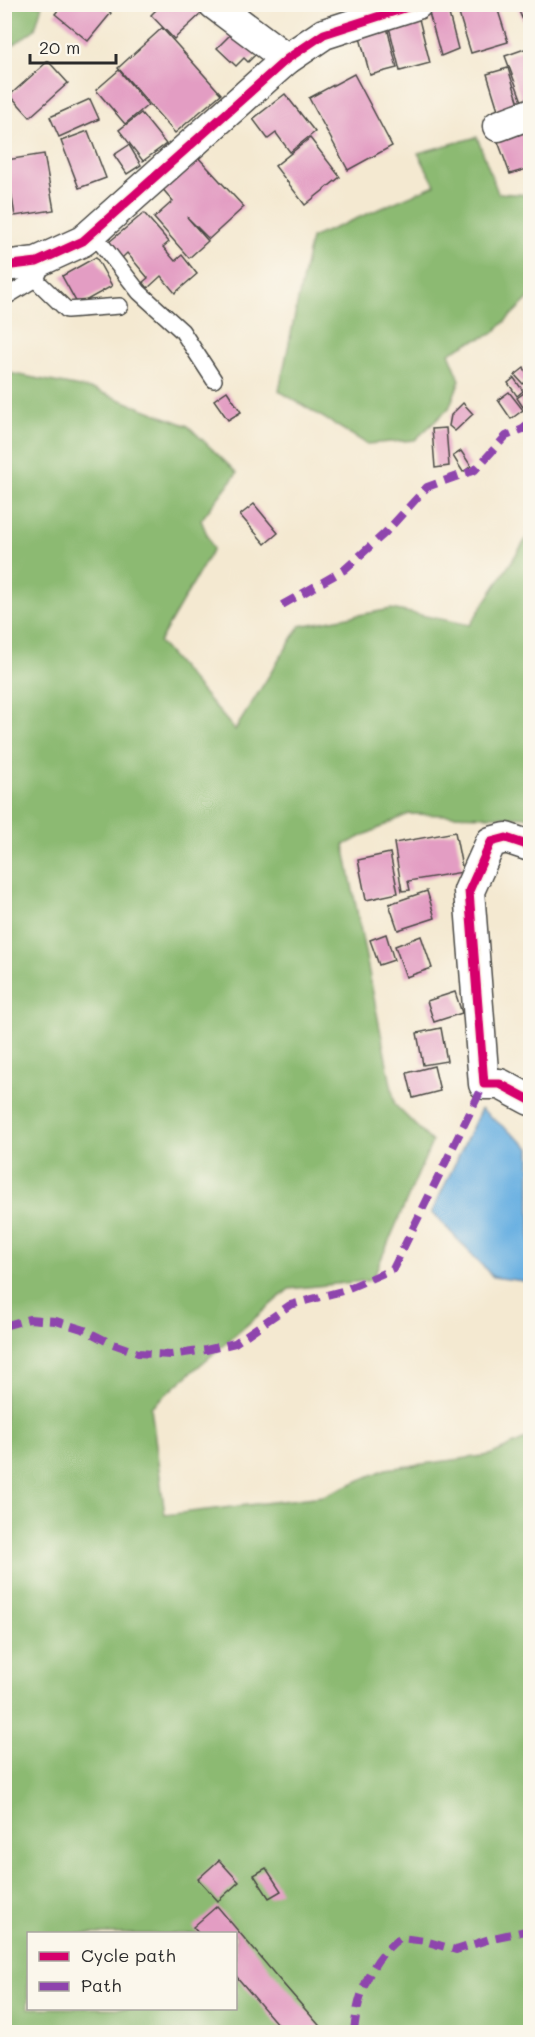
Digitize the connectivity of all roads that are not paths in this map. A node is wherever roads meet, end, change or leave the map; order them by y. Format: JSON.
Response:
{"nodes":[{"id":1,"x":214,"y":4,"type":"edge"},
{"id":2,"x":417,"y":4,"type":"edge"},
{"id":3,"x":287,"y":60,"type":"junction"},
{"id":4,"x":531,"y":114,"type":"edge"},
{"id":5,"x":498,"y":126,"type":"dead end"},
{"id":6,"x":92,"y":232,"type":"junction"},
{"id":7,"x":4,"y":266,"type":"edge"},
{"id":8,"x":41,"y":268,"type":"junction"},
{"id":9,"x":4,"y":298,"type":"edge"},
{"id":10,"x":120,"y":306,"type":"dead end"},
{"id":11,"x":214,"y":380,"type":"dead end"},
{"id":12,"x":531,"y":846,"type":"edge"},
{"id":13,"x":531,"y":1100,"type":"edge"}],
"edges":[{"from":1,"to":3,"type":"street"},
{"from":2,"to":3,"type":"street"},
{"from":3,"to":6,"type":"street"},
{"from":4,"to":5,"type":"street"},
{"from":6,"to":8,"type":"street"},
{"from":6,"to":11,"type":"lane"},
{"from":7,"to":8,"type":"street"},
{"from":8,"to":9,"type":"lane"},
{"from":8,"to":10,"type":"lane"},
{"from":12,"to":13,"type":"street"}]}
